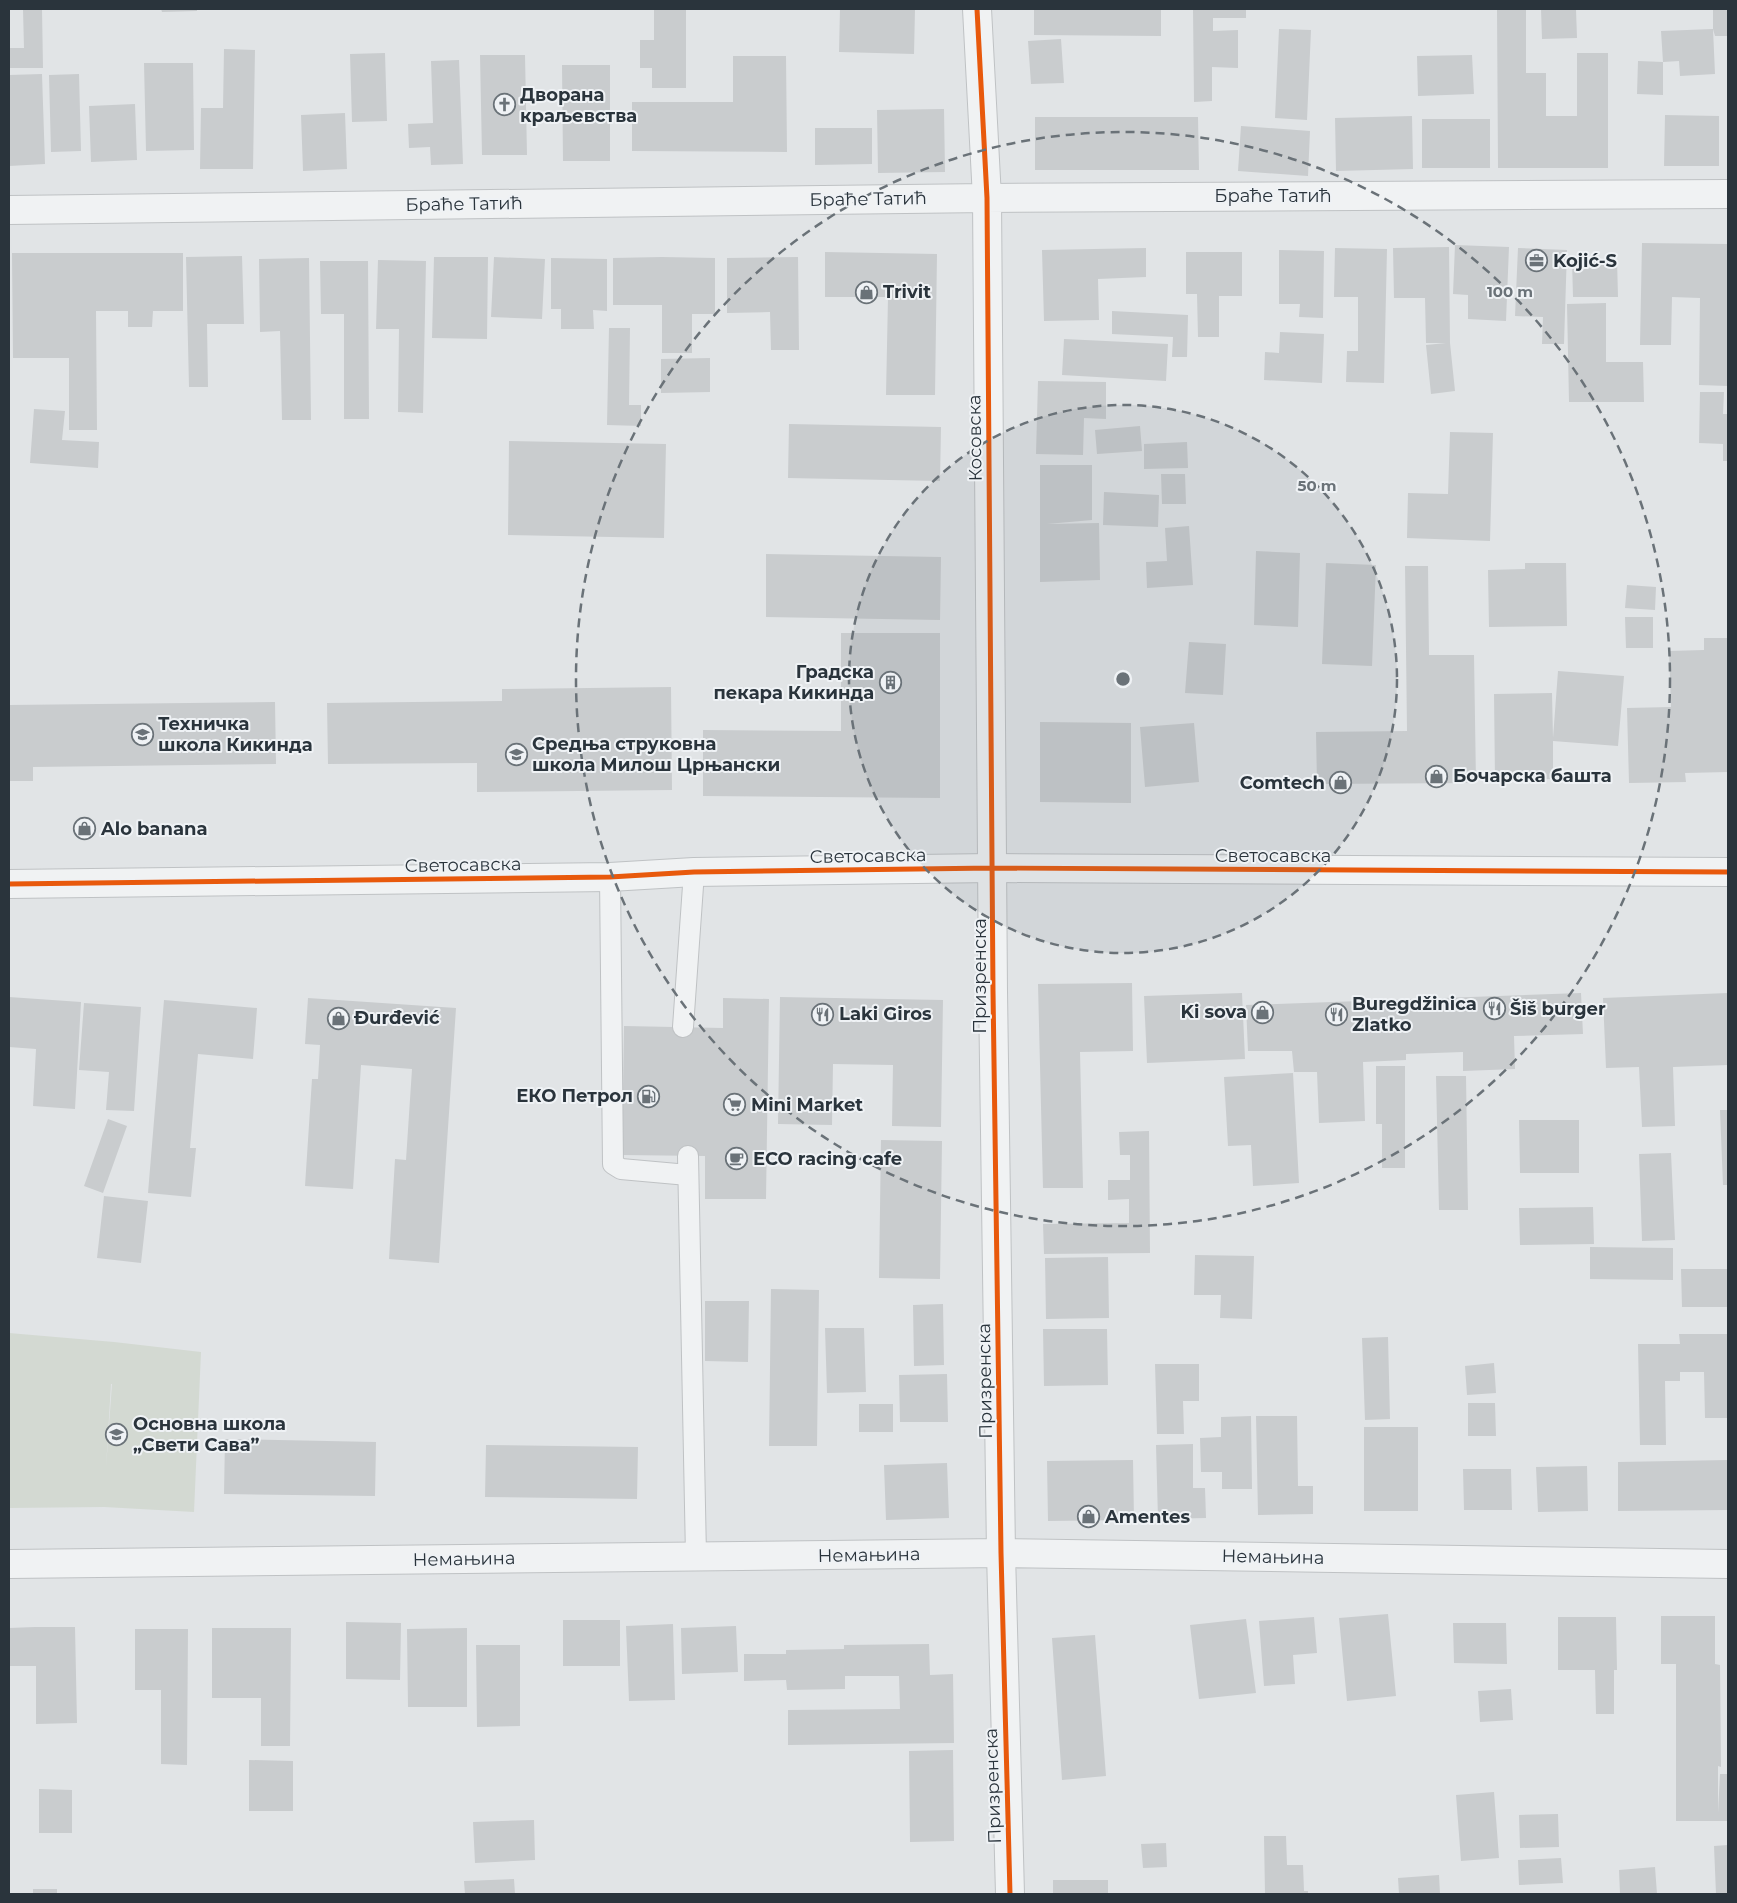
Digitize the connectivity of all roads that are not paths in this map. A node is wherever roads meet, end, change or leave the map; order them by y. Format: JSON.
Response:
{"nodes":[{"id":1,"x":977,"y":9,"type":"edge"},
{"id":2,"x":1728,"y":194,"type":"edge"},
{"id":3,"x":987,"y":198,"type":"junction"},
{"id":4,"x":9,"y":210,"type":"edge"},
{"id":5,"x":993,"y":868,"type":"junction"},
{"id":6,"x":694,"y":872,"type":"junction"},
{"id":7,"x":1728,"y":872,"type":"edge"},
{"id":8,"x":610,"y":877,"type":"junction"},
{"id":9,"x":9,"y":884,"type":"edge"},
{"id":10,"x":683,"y":1027,"type":"dead end"},
{"id":11,"x":1001,"y":1553,"type":"junction"},
{"id":12,"x":696,"y":1556,"type":"junction"},
{"id":13,"x":9,"y":1564,"type":"edge"},
{"id":14,"x":1728,"y":1564,"type":"edge"},
{"id":15,"x":1010,"y":1894,"type":"edge"}],
"edges":[{"from":1,"to":3,"type":"street","name":"Косовска"},
{"from":2,"to":3,"type":"street","name":"Браће Татић"},
{"from":3,"to":4,"type":"street","name":"Браће Татић"},
{"from":3,"to":5,"type":"street","name":"Косовска"},
{"from":5,"to":6,"type":"street","name":"Светосавска"},
{"from":5,"to":7,"type":"street","name":"Светосавска"},
{"from":5,"to":11,"type":"street","name":"Призренска"},
{"from":6,"to":8,"type":"street","name":"Светосавска"},
{"from":6,"to":10,"type":"lane"},
{"from":8,"to":9,"type":"street","name":"Светосавска"},
{"from":8,"to":12,"type":"lane"},
{"from":11,"to":12,"type":"street","name":"Немањина"},
{"from":11,"to":14,"type":"street","name":"Немањина"},
{"from":11,"to":15,"type":"street","name":"Призренска"},
{"from":12,"to":13,"type":"street","name":"Немањина"}]}
